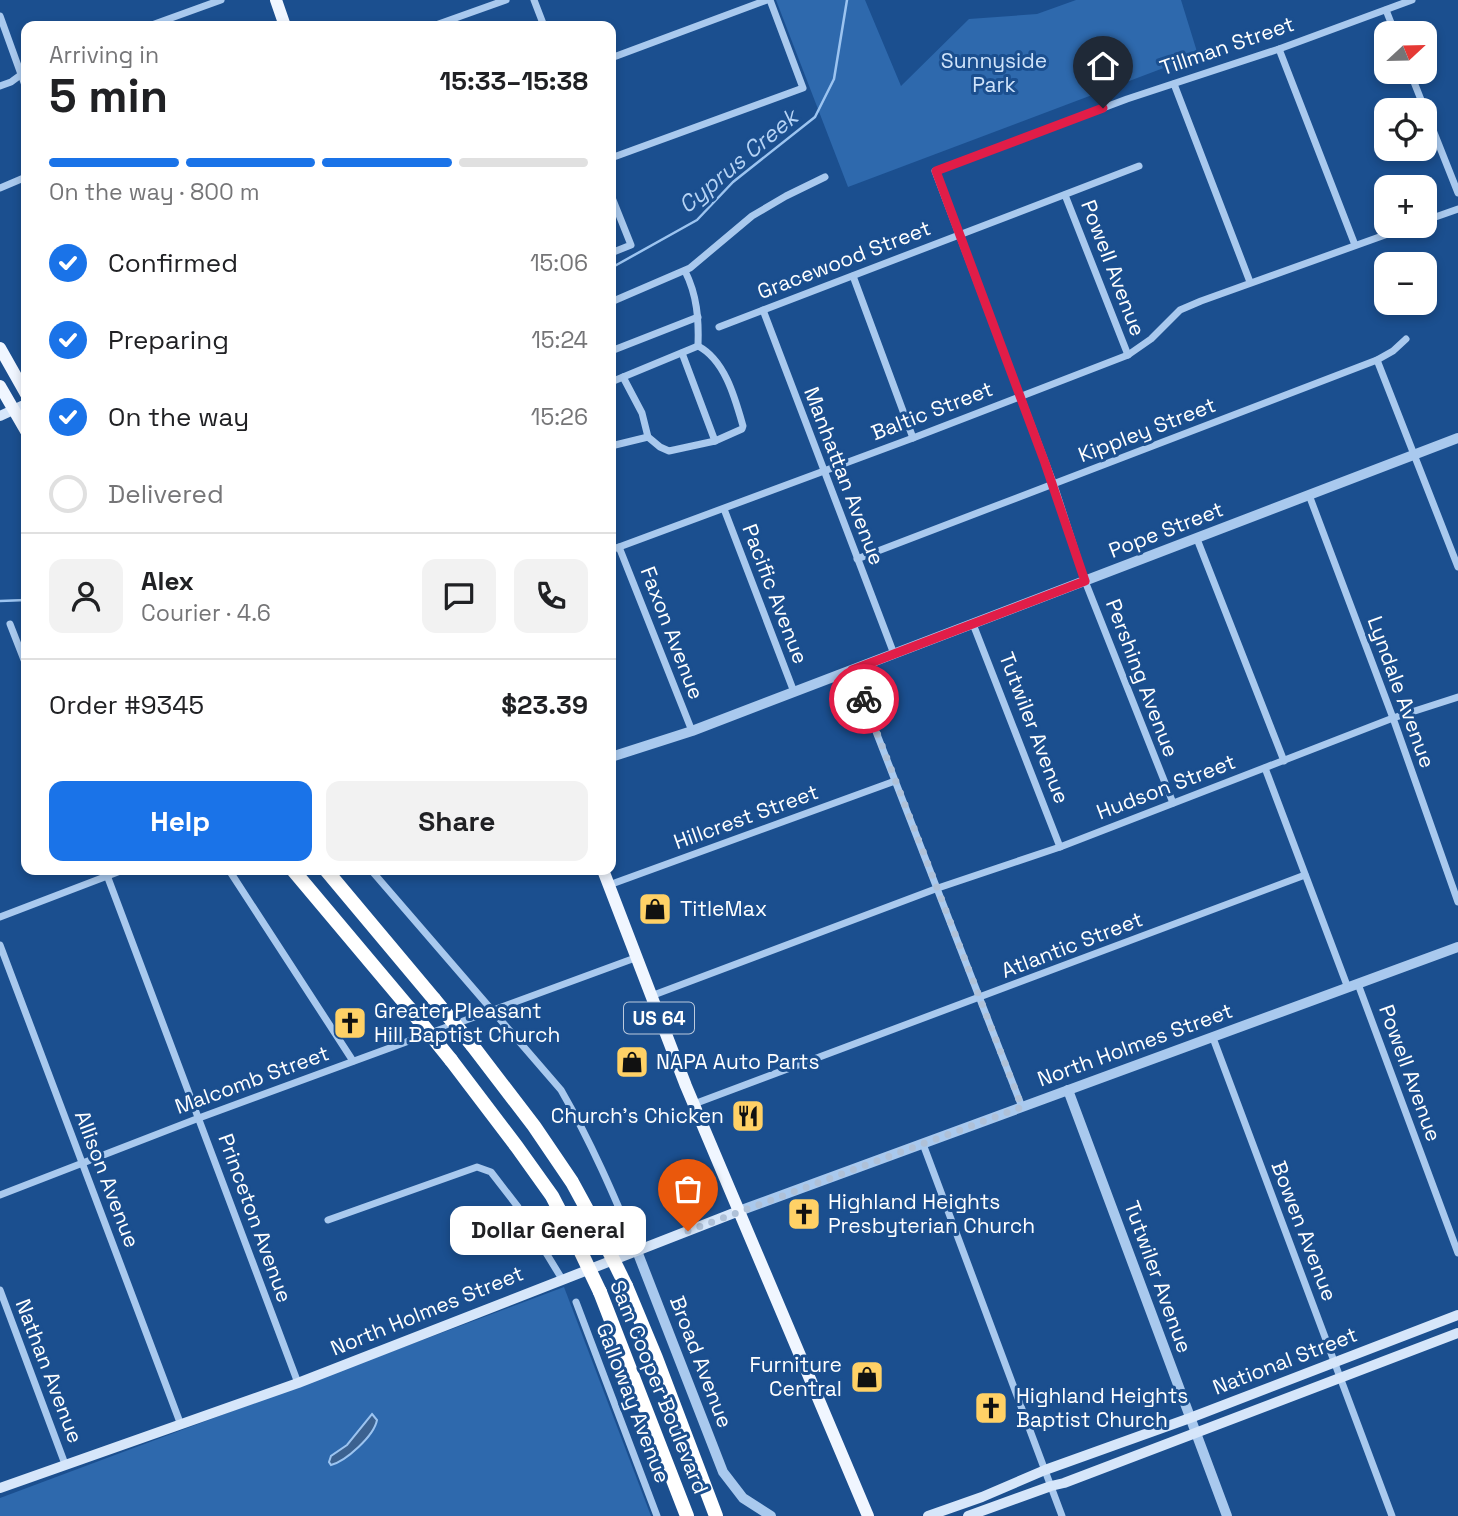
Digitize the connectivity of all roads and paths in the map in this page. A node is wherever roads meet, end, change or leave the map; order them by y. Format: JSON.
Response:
{"nodes":[{"id":1,"x":221,"y":0,"type":"edge"},
{"id":2,"x":276,"y":0,"type":"edge"},
{"id":3,"x":506,"y":0,"type":"edge"},
{"id":4,"x":534,"y":0,"type":"edge"},
{"id":5,"x":768,"y":0,"type":"edge"},
{"id":6,"x":1412,"y":0,"type":"edge"},
{"id":7,"x":1386,"y":10,"type":"junction"},
{"id":8,"x":0,"y":16,"type":"edge"},
{"id":9,"x":163,"y":21,"type":"edge"},
{"id":10,"x":283,"y":21,"type":"edge"},
{"id":11,"x":447,"y":21,"type":"edge"},
{"id":12,"x":542,"y":21,"type":"edge"},
{"id":13,"x":1390,"y":21,"type":"edge"},
{"id":14,"x":1279,"y":49,"type":"junction"},
{"id":15,"x":616,"y":56,"type":"edge"},
{"id":16,"x":21,"y":65,"type":"edge"},
{"id":17,"x":21,"y":74,"type":"edge"},
{"id":18,"x":1174,"y":84,"type":"junction"},
{"id":19,"x":1415,"y":84,"type":"edge"},
{"id":20,"x":0,"y":86,"type":"edge"},
{"id":21,"x":616,"y":156,"type":"edge"},
{"id":22,"x":1139,"y":166,"type":"dead end"},
{"id":23,"x":936,"y":171,"type":"joint"},
{"id":24,"x":825,"y":177,"type":"dead end"},
{"id":25,"x":21,"y":179,"type":"edge"},
{"id":26,"x":0,"y":188,"type":"edge"},
{"id":27,"x":1458,"y":193,"type":"edge"},
{"id":28,"x":1065,"y":195,"type":"junction"},
{"id":29,"x":616,"y":208,"type":"edge"},
{"id":30,"x":1458,"y":209,"type":"edge"},
{"id":31,"x":1437,"y":216,"type":"edge"},
{"id":32,"x":958,"y":235,"type":"junction"},
{"id":33,"x":1375,"y":238,"type":"edge"},
{"id":34,"x":1354,"y":245,"type":"junction"},
{"id":35,"x":616,"y":251,"type":"edge"},
{"id":36,"x":685,"y":271,"type":"junction"},
{"id":37,"x":853,"y":276,"type":"junction"},
{"id":38,"x":1250,"y":282,"type":"junction"},
{"id":39,"x":616,"y":300,"type":"edge"},
{"id":40,"x":763,"y":310,"type":"junction"},
{"id":41,"x":698,"y":317,"type":"junction"},
{"id":42,"x":719,"y":327,"type":"dead end"},
{"id":43,"x":1406,"y":339,"type":"dead end"},
{"id":44,"x":698,"y":346,"type":"junction"},
{"id":45,"x":0,"y":348,"type":"edge"},
{"id":46,"x":616,"y":349,"type":"edge"},
{"id":47,"x":682,"y":353,"type":"junction"},
{"id":48,"x":1128,"y":355,"type":"junction"},
{"id":49,"x":1377,"y":360,"type":"junction"},
{"id":50,"x":623,"y":377,"type":"junction"},
{"id":51,"x":616,"y":380,"type":"edge"},
{"id":52,"x":21,"y":385,"type":"edge"},
{"id":53,"x":0,"y":386,"type":"edge"},
{"id":54,"x":1021,"y":396,"type":"junction"},
{"id":55,"x":20,"y":407,"type":"edge"},
{"id":56,"x":0,"y":416,"type":"edge"},
{"id":57,"x":648,"y":437,"type":"junction"},
{"id":58,"x":914,"y":438,"type":"junction"},
{"id":59,"x":1458,"y":438,"type":"edge"},
{"id":60,"x":715,"y":440,"type":"junction"},
{"id":61,"x":616,"y":445,"type":"edge"},
{"id":62,"x":1414,"y":455,"type":"junction"},
{"id":63,"x":824,"y":471,"type":"junction"},
{"id":64,"x":1054,"y":485,"type":"junction"},
{"id":65,"x":1308,"y":495,"type":"junction"},
{"id":66,"x":724,"y":509,"type":"junction"},
{"id":67,"x":1197,"y":538,"type":"junction"},
{"id":68,"x":620,"y":547,"type":"junction"},
{"id":69,"x":616,"y":548,"type":"edge"},
{"id":70,"x":857,"y":559,"type":"junction"},
{"id":71,"x":1458,"y":567,"type":"edge"},
{"id":72,"x":1085,"y":581,"type":"junction"},
{"id":73,"x":10,"y":624,"type":"dead end"},
{"id":74,"x":973,"y":624,"type":"junction"},
{"id":75,"x":21,"y":652,"type":"edge"},
{"id":76,"x":894,"y":654,"type":"junction"},
{"id":77,"x":852,"y":670,"type":"junction"},
{"id":78,"x":794,"y":692,"type":"junction"},
{"id":79,"x":1458,"y":697,"type":"edge"},
{"id":80,"x":1393,"y":718,"type":"junction"},
{"id":81,"x":692,"y":731,"type":"junction"},
{"id":82,"x":616,"y":755,"type":"edge"},
{"id":83,"x":1284,"y":761,"type":"junction"},
{"id":84,"x":1265,"y":768,"type":"junction"},
{"id":85,"x":895,"y":781,"type":"junction"},
{"id":86,"x":1173,"y":803,"type":"junction"},
{"id":87,"x":1060,"y":847,"type":"junction"},
{"id":88,"x":101,"y":875,"type":"edge"},
{"id":89,"x":107,"y":875,"type":"edge"},
{"id":90,"x":232,"y":875,"type":"edge"},
{"id":91,"x":297,"y":875,"type":"edge"},
{"id":92,"x":330,"y":875,"type":"edge"},
{"id":93,"x":375,"y":875,"type":"edge"},
{"id":94,"x":605,"y":875,"type":"edge"},
{"id":95,"x":1305,"y":875,"type":"junction"},
{"id":96,"x":609,"y":886,"type":"junction"},
{"id":97,"x":938,"y":888,"type":"junction"},
{"id":98,"x":1458,"y":902,"type":"edge"},
{"id":99,"x":0,"y":917,"type":"edge"},
{"id":100,"x":0,"y":945,"type":"edge"},
{"id":101,"x":1458,"y":947,"type":"edge"},
{"id":102,"x":635,"y":958,"type":"junction"},
{"id":103,"x":1353,"y":986,"type":"junction"},
{"id":104,"x":651,"y":996,"type":"junction"},
{"id":105,"x":980,"y":998,"type":"junction"},
{"id":106,"x":493,"y":1010,"type":"junction"},
{"id":107,"x":1213,"y":1038,"type":"junction"},
{"id":108,"x":353,"y":1061,"type":"junction"},
{"id":109,"x":1068,"y":1090,"type":"junction"},
{"id":110,"x":694,"y":1104,"type":"junction"},
{"id":111,"x":1022,"y":1107,"type":"junction"},
{"id":112,"x":199,"y":1118,"type":"junction"},
{"id":113,"x":923,"y":1144,"type":"junction"},
{"id":114,"x":82,"y":1163,"type":"junction"},
{"id":115,"x":0,"y":1195,"type":"edge"},
{"id":116,"x":739,"y":1211,"type":"junction"},
{"id":117,"x":328,"y":1220,"type":"dead end"},
{"id":118,"x":637,"y":1251,"type":"junction"},
{"id":119,"x":1458,"y":1253,"type":"edge"},
{"id":120,"x":562,"y":1279,"type":"junction"},
{"id":121,"x":0,"y":1290,"type":"edge"},
{"id":122,"x":576,"y":1302,"type":"dead end"},
{"id":123,"x":1458,"y":1315,"type":"edge"},
{"id":124,"x":1458,"y":1333,"type":"edge"},
{"id":125,"x":1335,"y":1362,"type":"junction"},
{"id":126,"x":1341,"y":1378,"type":"junction"},
{"id":127,"x":298,"y":1383,"type":"junction"},
{"id":128,"x":1191,"y":1418,"type":"junction"},
{"id":129,"x":181,"y":1425,"type":"junction"},
{"id":130,"x":1196,"y":1433,"type":"junction"},
{"id":131,"x":688,"y":1439,"type":"junction"},
{"id":132,"x":65,"y":1464,"type":"junction"},
{"id":133,"x":1045,"y":1470,"type":"junction"},
{"id":134,"x":1051,"y":1486,"type":"junction"},
{"id":135,"x":0,"y":1488,"type":"edge"},
{"id":136,"x":657,"y":1516,"type":"edge"},
{"id":137,"x":688,"y":1516,"type":"edge"},
{"id":138,"x":716,"y":1516,"type":"edge"},
{"id":139,"x":723,"y":1516,"type":"edge"},
{"id":140,"x":771,"y":1516,"type":"edge"},
{"id":141,"x":868,"y":1516,"type":"edge"},
{"id":142,"x":928,"y":1516,"type":"edge"},
{"id":143,"x":968,"y":1516,"type":"edge"},
{"id":144,"x":1062,"y":1516,"type":"edge"},
{"id":145,"x":1227,"y":1516,"type":"edge"},
{"id":146,"x":1392,"y":1516,"type":"edge"}],
"edges":[{"from":1,"to":9,"type":"street"},
{"from":2,"to":10,"type":"main road"},
{"from":3,"to":11,"type":"street"},
{"from":4,"to":12,"type":"street"},
{"from":5,"to":15,"type":"street"},
{"from":5,"to":21,"type":"street"},
{"from":6,"to":7,"type":"street","name":"Tillman Street"},
{"from":7,"to":13,"type":"street"},
{"from":7,"to":14,"type":"street","name":"Tillman Street"},
{"from":8,"to":16,"type":"street"},
{"from":14,"to":18,"type":"street","name":"Tillman Street"},
{"from":14,"to":34,"type":"street"},
{"from":17,"to":20,"type":"street"},
{"from":18,"to":23,"type":"street","name":"Tillman Street"},
{"from":18,"to":38,"type":"street"},
{"from":19,"to":27,"type":"street"},
{"from":22,"to":28,"type":"street","name":"Gracewood Street"},
{"from":23,"to":32,"type":"street","name":"Pershing Avenue"},
{"from":24,"to":36,"type":"street"},
{"from":25,"to":26,"type":"street"},
{"from":28,"to":32,"type":"street","name":"Gracewood Street"},
{"from":28,"to":48,"type":"street","name":"Powell Avenue"},
{"from":29,"to":35,"type":"street"},
{"from":30,"to":31,"type":"street"},
{"from":32,"to":37,"type":"street","name":"Gracewood Street"},
{"from":32,"to":54,"type":"street","name":"Pershing Avenue"},
{"from":33,"to":34,"type":"street","name":"Baltic Street"},
{"from":34,"to":38,"type":"street","name":"Baltic Street"},
{"from":36,"to":39,"type":"street"},
{"from":36,"to":41,"type":"street"},
{"from":37,"to":40,"type":"street","name":"Gracewood Street"},
{"from":37,"to":58,"type":"street"},
{"from":38,"to":48,"type":"street","name":"Baltic Street"},
{"from":40,"to":42,"type":"street","name":"Gracewood Street"},
{"from":40,"to":63,"type":"street","name":"Manhattan Avenue"},
{"from":41,"to":44,"type":"street"},
{"from":41,"to":46,"type":"street"},
{"from":43,"to":49,"type":"street","name":"Kippley Street"},
{"from":44,"to":47,"type":"street"},
{"from":44,"to":60,"type":"street"},
{"from":45,"to":52,"type":"main road"},
{"from":47,"to":50,"type":"street"},
{"from":47,"to":60,"type":"street"},
{"from":48,"to":54,"type":"street","name":"Baltic Street"},
{"from":49,"to":62,"type":"street"},
{"from":49,"to":64,"type":"street","name":"Kippley Street"},
{"from":50,"to":51,"type":"street"},
{"from":50,"to":57,"type":"street"},
{"from":53,"to":55,"type":"main road"},
{"from":54,"to":58,"type":"street","name":"Baltic Street"},
{"from":54,"to":64,"type":"street","name":"Pershing Avenue"},
{"from":55,"to":56,"type":"main road"},
{"from":57,"to":60,"type":"street"},
{"from":57,"to":61,"type":"street"},
{"from":58,"to":63,"type":"street","name":"Baltic Street"},
{"from":59,"to":62,"type":"street","name":"Pope Street"},
{"from":62,"to":65,"type":"street","name":"Pope Street"},
{"from":62,"to":71,"type":"street"},
{"from":63,"to":66,"type":"street","name":"Baltic Street"},
{"from":63,"to":70,"type":"street","name":"Manhattan Avenue"},
{"from":64,"to":70,"type":"street","name":"Kippley Street"},
{"from":64,"to":72,"type":"street","name":"Pershing Avenue"},
{"from":65,"to":67,"type":"street","name":"Pope Street"},
{"from":65,"to":80,"type":"street","name":"Lyndale Avenue"},
{"from":66,"to":68,"type":"street","name":"Baltic Street"},
{"from":66,"to":78,"type":"street","name":"Pacific Avenue"},
{"from":67,"to":72,"type":"street","name":"Pope Street"},
{"from":67,"to":83,"type":"street"},
{"from":68,"to":69,"type":"street","name":"Baltic Street"},
{"from":68,"to":81,"type":"street","name":"Faxon Avenue"},
{"from":70,"to":76,"type":"street","name":"Manhattan Avenue"},
{"from":72,"to":74,"type":"street","name":"Pope Street"},
{"from":72,"to":86,"type":"street","name":"Pershing Avenue"},
{"from":73,"to":75,"type":"street"},
{"from":74,"to":76,"type":"street","name":"Pope Street"},
{"from":74,"to":87,"type":"street","name":"Tutwiler Avenue"},
{"from":76,"to":77,"type":"street","name":"Pope Street"},
{"from":77,"to":78,"type":"street","name":"Pope Street"},
{"from":77,"to":85,"type":"street"},
{"from":78,"to":81,"type":"street","name":"Pope Street"},
{"from":79,"to":80,"type":"street","name":"Hudson Street"},
{"from":80,"to":83,"type":"street","name":"Hudson Street"},
{"from":80,"to":98,"type":"street","name":"Lyndale Avenue"},
{"from":81,"to":82,"type":"street","name":"Pope Street"},
{"from":83,"to":84,"type":"street","name":"Hudson Street"},
{"from":84,"to":86,"type":"street","name":"Hudson Street"},
{"from":84,"to":95,"type":"street","name":"Powell Avenue"},
{"from":85,"to":96,"type":"street","name":"Hillcrest Street"},
{"from":85,"to":97,"type":"street"},
{"from":86,"to":87,"type":"street","name":"Hudson Street"},
{"from":87,"to":97,"type":"street","name":"Hudson Street"},
{"from":88,"to":99,"type":"street"},
{"from":89,"to":112,"type":"street","name":"Princeton Avenue"},
{"from":90,"to":108,"type":"street"},
{"from":91,"to":137,"type":"highway","name":"Sam Cooper Boulevard","bridge":true},
{"from":92,"to":131,"type":"highway","name":"Sam Cooper Boulevard","bridge":true},
{"from":93,"to":106,"type":"street","name":"Broad Avenue"},
{"from":94,"to":96,"type":"main road","number":"US 64"},
{"from":95,"to":103,"type":"street","name":"Powell Avenue"},
{"from":95,"to":105,"type":"street","name":"Atlantic Street"},
{"from":96,"to":102,"type":"main road","number":"US 64"},
{"from":97,"to":104,"type":"street","name":"Hudson Street"},
{"from":97,"to":105,"type":"street"},
{"from":100,"to":114,"type":"street","name":"Allison Avenue"},
{"from":101,"to":103,"type":"street","name":"North Holmes Street"},
{"from":102,"to":104,"type":"main road","number":"US 64"},
{"from":102,"to":106,"type":"street","name":"Malcomb Street"},
{"from":103,"to":107,"type":"street","name":"North Holmes Street"},
{"from":103,"to":119,"type":"street","name":"Powell Avenue"},
{"from":104,"to":110,"type":"main road","number":"US 64"},
{"from":105,"to":110,"type":"street","name":"Atlantic Street"},
{"from":105,"to":111,"type":"street"},
{"from":106,"to":108,"type":"street","name":"Malcomb Street"},
{"from":106,"to":118,"type":"street","name":"Broad Avenue"},
{"from":107,"to":109,"type":"street","name":"North Holmes Street"},
{"from":107,"to":125,"type":"street","name":"Bowen Avenue"},
{"from":108,"to":112,"type":"street","name":"Malcomb Street"},
{"from":109,"to":111,"type":"street","name":"North Holmes Street"},
{"from":109,"to":128,"type":"street","name":"Tutwiler Avenue"},
{"from":110,"to":116,"type":"main road","number":"US 64"},
{"from":111,"to":113,"type":"street","name":"North Holmes Street"},
{"from":112,"to":114,"type":"street","name":"Malcomb Street"},
{"from":112,"to":127,"type":"street","name":"Princeton Avenue"},
{"from":113,"to":116,"type":"street","name":"North Holmes Street"},
{"from":113,"to":133,"type":"street"},
{"from":114,"to":115,"type":"street","name":"Malcomb Street"},
{"from":114,"to":129,"type":"street","name":"Allison Avenue"},
{"from":116,"to":118,"type":"main road","name":"North Holmes Street"},
{"from":116,"to":141,"type":"main road","number":"US 64"},
{"from":117,"to":120,"type":"street"},
{"from":118,"to":120,"type":"main road","name":"North Holmes Street"},
{"from":118,"to":140,"type":"street","name":"Broad Avenue"},
{"from":120,"to":127,"type":"main road","name":"North Holmes Street"},
{"from":121,"to":132,"type":"street","name":"Nathan Avenue"},
{"from":122,"to":136,"type":"street","name":"Galloway Avenue"},
{"from":123,"to":125,"type":"main road","name":"National Street"},
{"from":124,"to":126,"type":"main road","name":"National Street"},
{"from":125,"to":126,"type":"street","name":"Bowen Avenue"},
{"from":125,"to":128,"type":"main road","name":"National Street"},
{"from":126,"to":130,"type":"main road","name":"National Street"},
{"from":126,"to":146,"type":"street","name":"Bowen Avenue"},
{"from":127,"to":129,"type":"main road","name":"North Holmes Street"},
{"from":128,"to":130,"type":"street","name":"Tutwiler Avenue"},
{"from":128,"to":133,"type":"main road","name":"National Street"},
{"from":129,"to":132,"type":"main road","name":"North Holmes Street"},
{"from":130,"to":134,"type":"main road","name":"National Street"},
{"from":130,"to":145,"type":"street","name":"Tutwiler Avenue"},
{"from":131,"to":138,"type":"highway","name":"Sam Cooper Boulevard"},
{"from":131,"to":139,"type":"highway"},
{"from":132,"to":135,"type":"main road","name":"North Holmes Street"},
{"from":133,"to":134,"type":"street"},
{"from":133,"to":142,"type":"main road","name":"National Street"},
{"from":134,"to":143,"type":"main road","name":"National Street"},
{"from":134,"to":144,"type":"street"}]}
